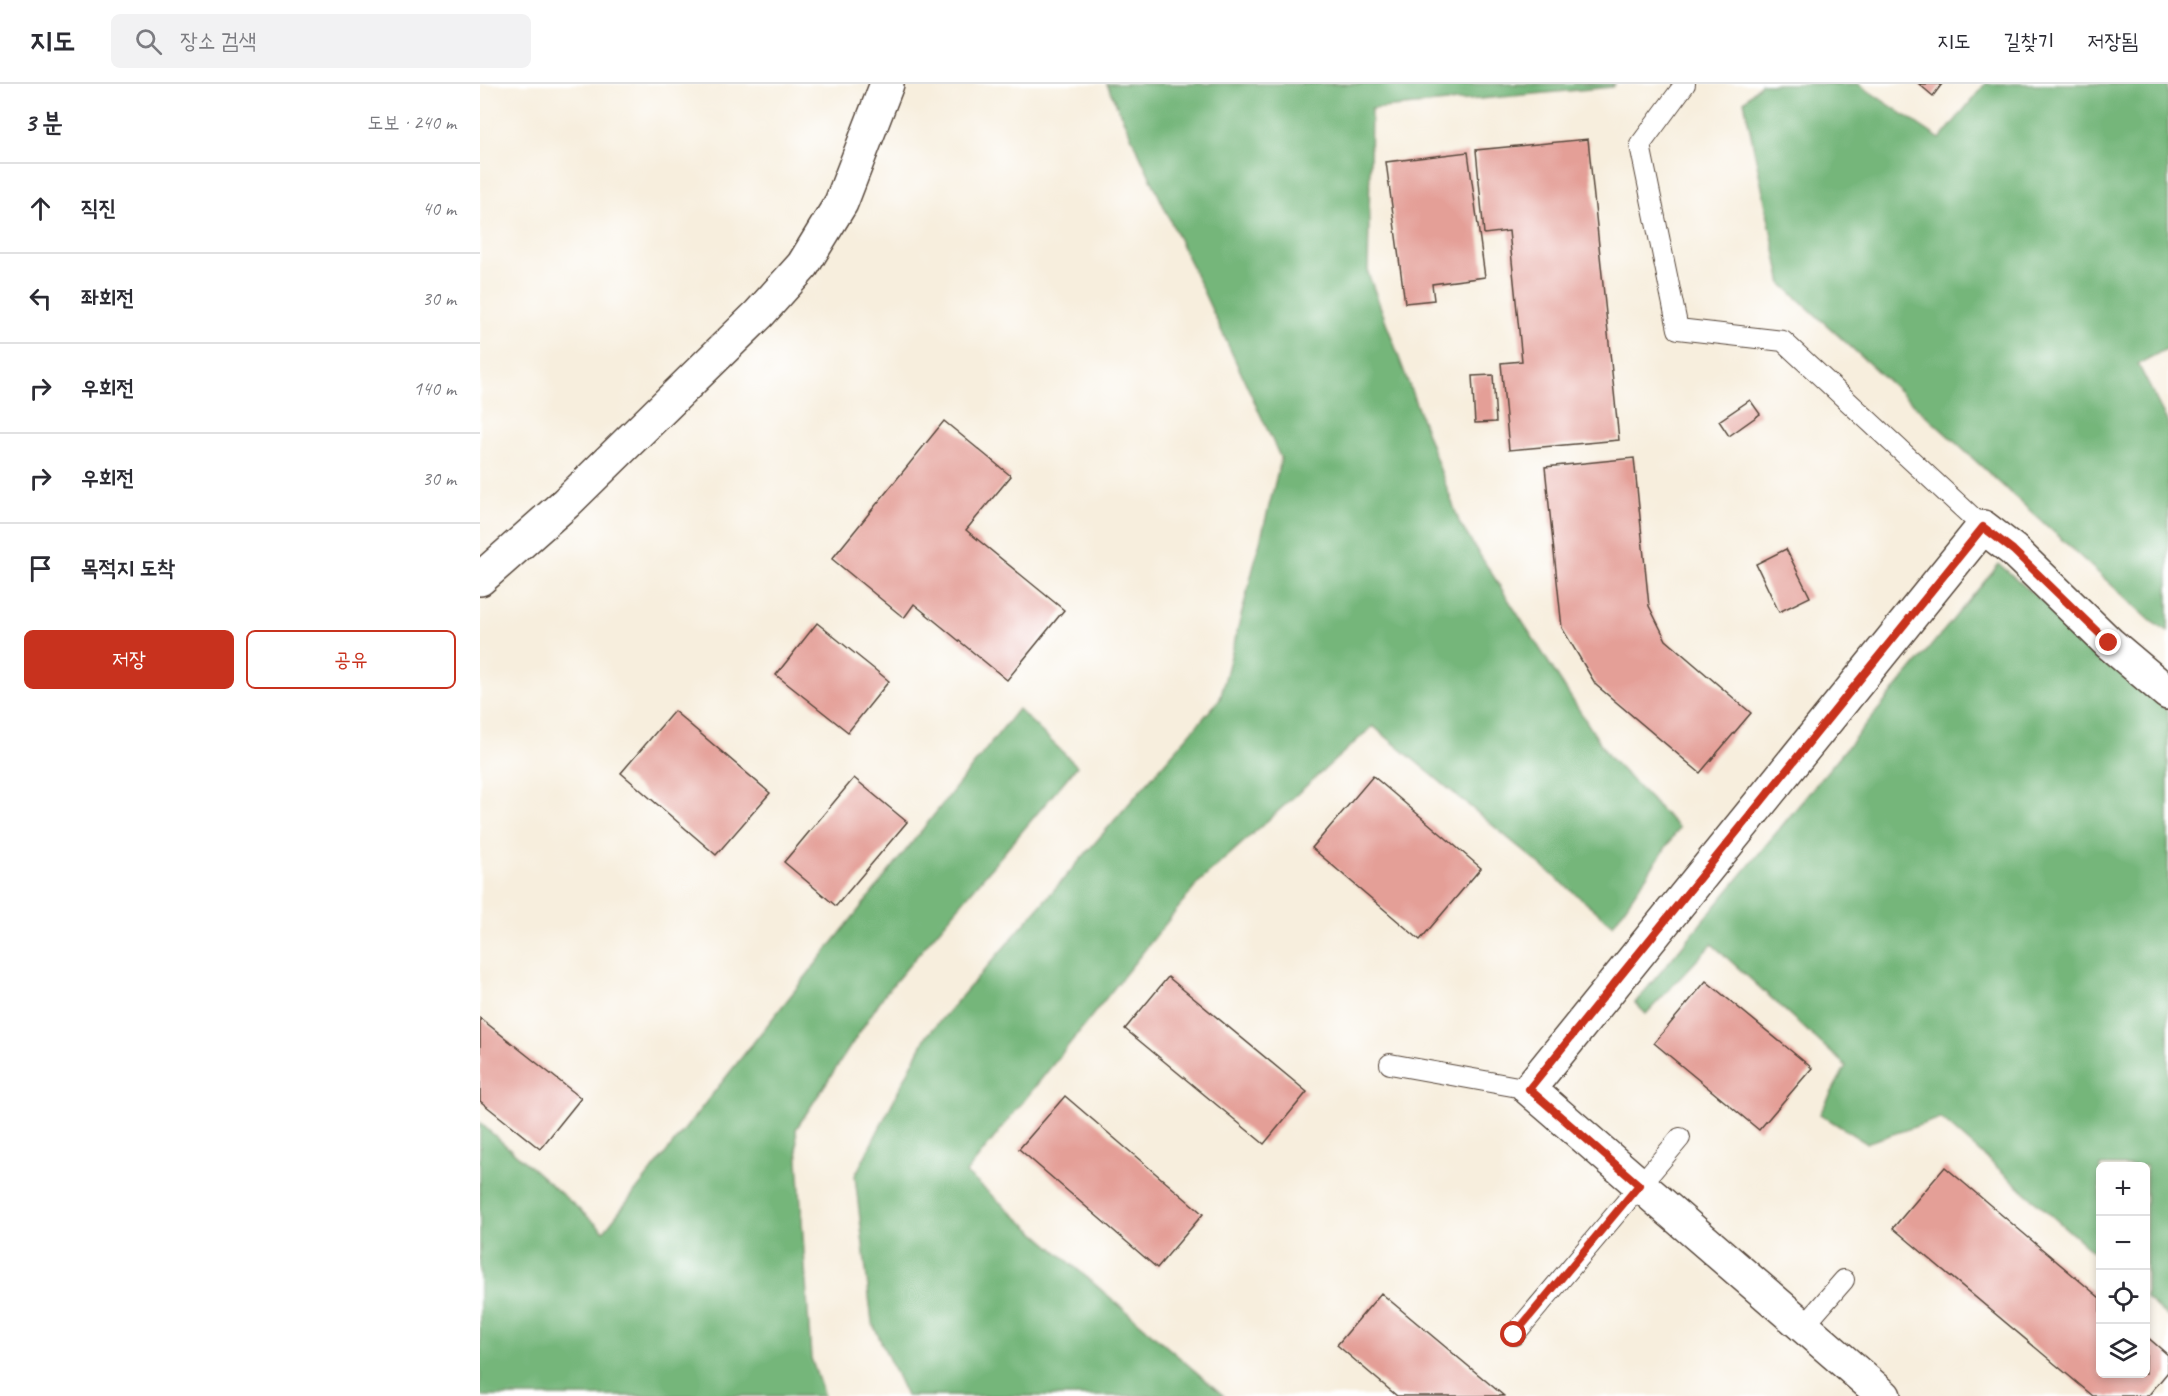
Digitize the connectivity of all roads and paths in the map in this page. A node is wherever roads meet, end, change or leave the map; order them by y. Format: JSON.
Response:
{"nodes":[{"id":1,"x":887,"y":84,"type":"edge"},
{"id":2,"x":1685,"y":84,"type":"edge"},
{"id":3,"x":1983,"y":527,"type":"junction"},
{"id":4,"x":480,"y":579,"type":"edge"},
{"id":5,"x":2168,"y":693,"type":"edge"},
{"id":6,"x":1390,"y":1064,"type":"dead end"},
{"id":7,"x":1529,"y":1089,"type":"junction"},
{"id":8,"x":1680,"y":1138,"type":"dead end"},
{"id":9,"x":1639,"y":1185,"type":"junction"},
{"id":10,"x":1844,"y":1280,"type":"dead end"},
{"id":11,"x":1803,"y":1326,"type":"junction"},
{"id":12,"x":1514,"y":1335,"type":"dead end"},
{"id":13,"x":1884,"y":1396,"type":"edge"}],
"edges":[{"from":1,"to":4,"type":"street"},
{"from":2,"to":3,"type":"lane"},
{"from":3,"to":5,"type":"street"},
{"from":3,"to":7,"type":"street"},
{"from":6,"to":7,"type":"lane"},
{"from":7,"to":9,"type":"street"},
{"from":8,"to":9,"type":"lane"},
{"from":9,"to":11,"type":"street"},
{"from":9,"to":12,"type":"lane"},
{"from":10,"to":11,"type":"lane"},
{"from":11,"to":13,"type":"street"}]}
